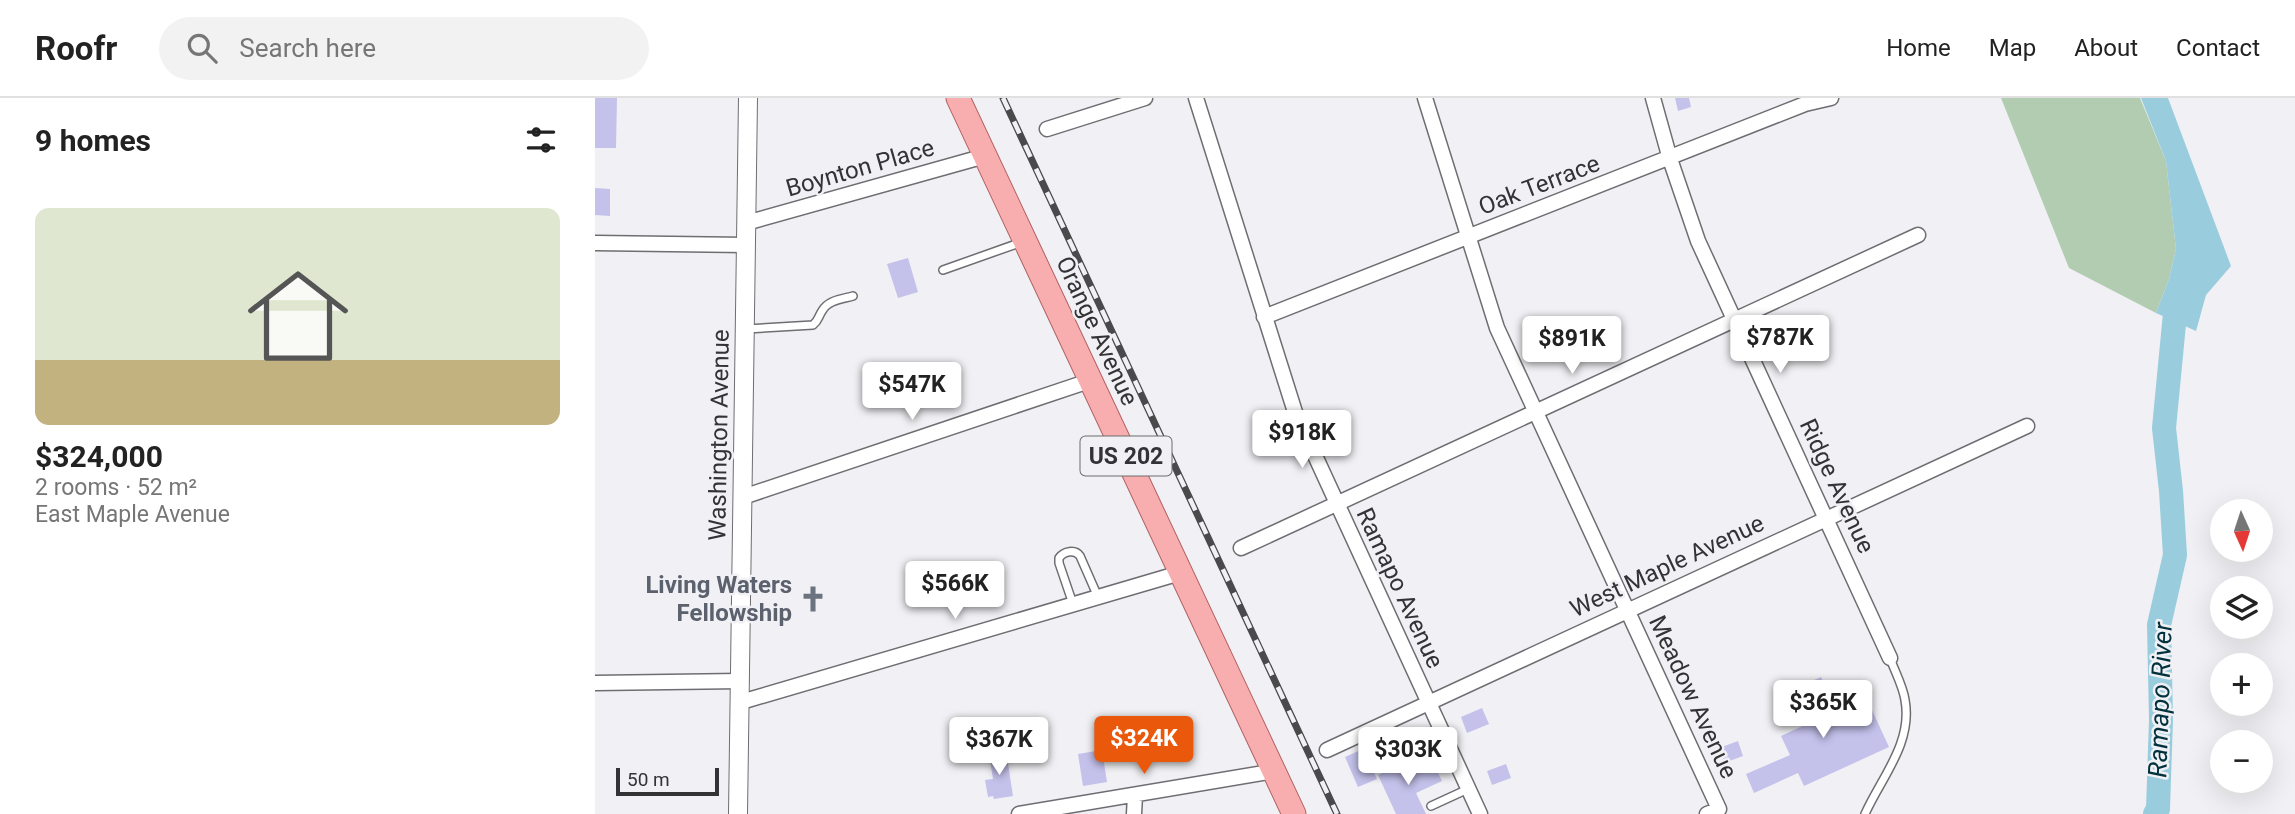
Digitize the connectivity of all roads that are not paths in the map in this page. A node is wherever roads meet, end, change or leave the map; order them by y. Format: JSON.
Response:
{"nodes":[{"id":1,"x":748,"y":98,"type":"edge"},
{"id":2,"x":958,"y":98,"type":"edge"},
{"id":3,"x":1145,"y":98,"type":"edge"},
{"id":4,"x":1196,"y":98,"type":"edge"},
{"id":5,"x":1425,"y":98,"type":"edge"},
{"id":6,"x":1653,"y":98,"type":"edge"},
{"id":7,"x":1831,"y":98,"type":"edge"},
{"id":8,"x":1047,"y":129,"type":"dead end"},
{"id":9,"x":985,"y":156,"type":"junction"},
{"id":10,"x":1670,"y":159,"type":"junction"},
{"id":11,"x":746,"y":223,"type":"junction"},
{"id":12,"x":1918,"y":235,"type":"dead end"},
{"id":13,"x":1467,"y":237,"type":"junction"},
{"id":14,"x":1025,"y":241,"type":"junction"},
{"id":15,"x":595,"y":243,"type":"edge"},
{"id":16,"x":746,"y":245,"type":"junction"},
{"id":17,"x":943,"y":270,"type":"dead end"},
{"id":18,"x":853,"y":296,"type":"dead end"},
{"id":19,"x":1264,"y":317,"type":"junction"},
{"id":20,"x":1735,"y":320,"type":"junction"},
{"id":21,"x":745,"y":329,"type":"junction"},
{"id":22,"x":1092,"y":380,"type":"junction"},
{"id":23,"x":1536,"y":412,"type":"junction"},
{"id":24,"x":2027,"y":426,"type":"dead end"},
{"id":25,"x":743,"y":497,"type":"junction"},
{"id":26,"x":1336,"y":503,"type":"junction"},
{"id":27,"x":1826,"y":517,"type":"junction"},
{"id":28,"x":1241,"y":548,"type":"dead end"},
{"id":29,"x":1180,"y":573,"type":"junction"},
{"id":30,"x":1098,"y":597,"type":"junction"},
{"id":31,"x":1073,"y":605,"type":"junction"},
{"id":32,"x":1627,"y":610,"type":"junction"},
{"id":33,"x":1890,"y":658,"type":"joint"},
{"id":34,"x":741,"y":681,"type":"junction"},
{"id":35,"x":595,"y":683,"type":"edge"},
{"id":36,"x":741,"y":702,"type":"junction"},
{"id":37,"x":1428,"y":703,"type":"junction"},
{"id":38,"x":1444,"y":737,"type":"junction"},
{"id":39,"x":1327,"y":750,"type":"dead end"},
{"id":40,"x":1382,"y":764,"type":"dead end"},
{"id":41,"x":1275,"y":772,"type":"junction"},
{"id":42,"x":1468,"y":789,"type":"junction"},
{"id":43,"x":1135,"y":795,"type":"junction"},
{"id":44,"x":1431,"y":806,"type":"dead end"},
{"id":45,"x":1713,"y":811,"type":"edge"},
{"id":46,"x":739,"y":814,"type":"edge"},
{"id":47,"x":1019,"y":814,"type":"edge"},
{"id":48,"x":1135,"y":814,"type":"edge"},
{"id":49,"x":1294,"y":814,"type":"edge"},
{"id":50,"x":1480,"y":814,"type":"edge"},
{"id":51,"x":1865,"y":814,"type":"edge"}],
"edges":[{"from":1,"to":11,"type":"street","name":"Washington Avenue"},
{"from":2,"to":9,"type":"main road","name":"Orange Avenue","number":"US 202"},
{"from":3,"to":8,"type":"street"},
{"from":4,"to":19,"type":"street","name":"Ramapo Avenue"},
{"from":5,"to":13,"type":"street","name":"Meadow Avenue"},
{"from":6,"to":10,"type":"street","name":"Ridge Avenue"},
{"from":7,"to":10,"type":"street","name":"Oak Terrace"},
{"from":9,"to":11,"type":"street","name":"Boynton Place"},
{"from":9,"to":14,"type":"main road","name":"Orange Avenue","number":"US 202"},
{"from":10,"to":13,"type":"street","name":"Oak Terrace"},
{"from":10,"to":20,"type":"street","name":"Ridge Avenue"},
{"from":11,"to":16,"type":"street","name":"Washington Avenue"},
{"from":12,"to":20,"type":"street"},
{"from":13,"to":19,"type":"street","name":"Oak Terrace"},
{"from":13,"to":23,"type":"street","name":"Meadow Avenue"},
{"from":14,"to":17,"type":"lane"},
{"from":14,"to":22,"type":"main road","name":"Orange Avenue","number":"US 202"},
{"from":15,"to":16,"type":"street"},
{"from":16,"to":21,"type":"street","name":"Washington Avenue"},
{"from":18,"to":21,"type":"lane"},
{"from":19,"to":26,"type":"street","name":"Ramapo Avenue"},
{"from":20,"to":23,"type":"street"},
{"from":20,"to":27,"type":"street","name":"Ridge Avenue"},
{"from":21,"to":25,"type":"street","name":"Washington Avenue"},
{"from":22,"to":25,"type":"street"},
{"from":22,"to":29,"type":"main road","name":"Orange Avenue","number":"US 202"},
{"from":23,"to":26,"type":"street"},
{"from":23,"to":32,"type":"street","name":"Meadow Avenue"},
{"from":24,"to":27,"type":"street","name":"West Maple Avenue"},
{"from":25,"to":34,"type":"street","name":"Washington Avenue"},
{"from":26,"to":28,"type":"street"},
{"from":26,"to":37,"type":"street","name":"Ramapo Avenue"},
{"from":27,"to":32,"type":"street","name":"West Maple Avenue"},
{"from":27,"to":33,"type":"street","name":"Ridge Avenue"},
{"from":29,"to":30,"type":"street"},
{"from":29,"to":41,"type":"main road","name":"Orange Avenue","number":"US 202"},
{"from":30,"to":31,"type":"street"},
{"from":30,"to":31,"type":"lane"},
{"from":31,"to":36,"type":"street"},
{"from":32,"to":37,"type":"street","name":"West Maple Avenue"},
{"from":32,"to":45,"type":"street","name":"Meadow Avenue"},
{"from":33,"to":51,"type":"lane"},
{"from":34,"to":35,"type":"street"},
{"from":34,"to":36,"type":"street","name":"Washington Avenue"},
{"from":36,"to":46,"type":"street","name":"Washington Avenue"},
{"from":37,"to":38,"type":"street","name":"Ramapo Avenue"},
{"from":37,"to":39,"type":"street","name":"West Maple Avenue"},
{"from":38,"to":40,"type":"lane"},
{"from":38,"to":42,"type":"street","name":"Ramapo Avenue"},
{"from":41,"to":43,"type":"street"},
{"from":41,"to":49,"type":"main road","name":"Orange Avenue","number":"US 202"},
{"from":42,"to":44,"type":"lane"},
{"from":42,"to":50,"type":"street","name":"Ramapo Avenue"},
{"from":43,"to":47,"type":"street"},
{"from":43,"to":48,"type":"street"}]}
